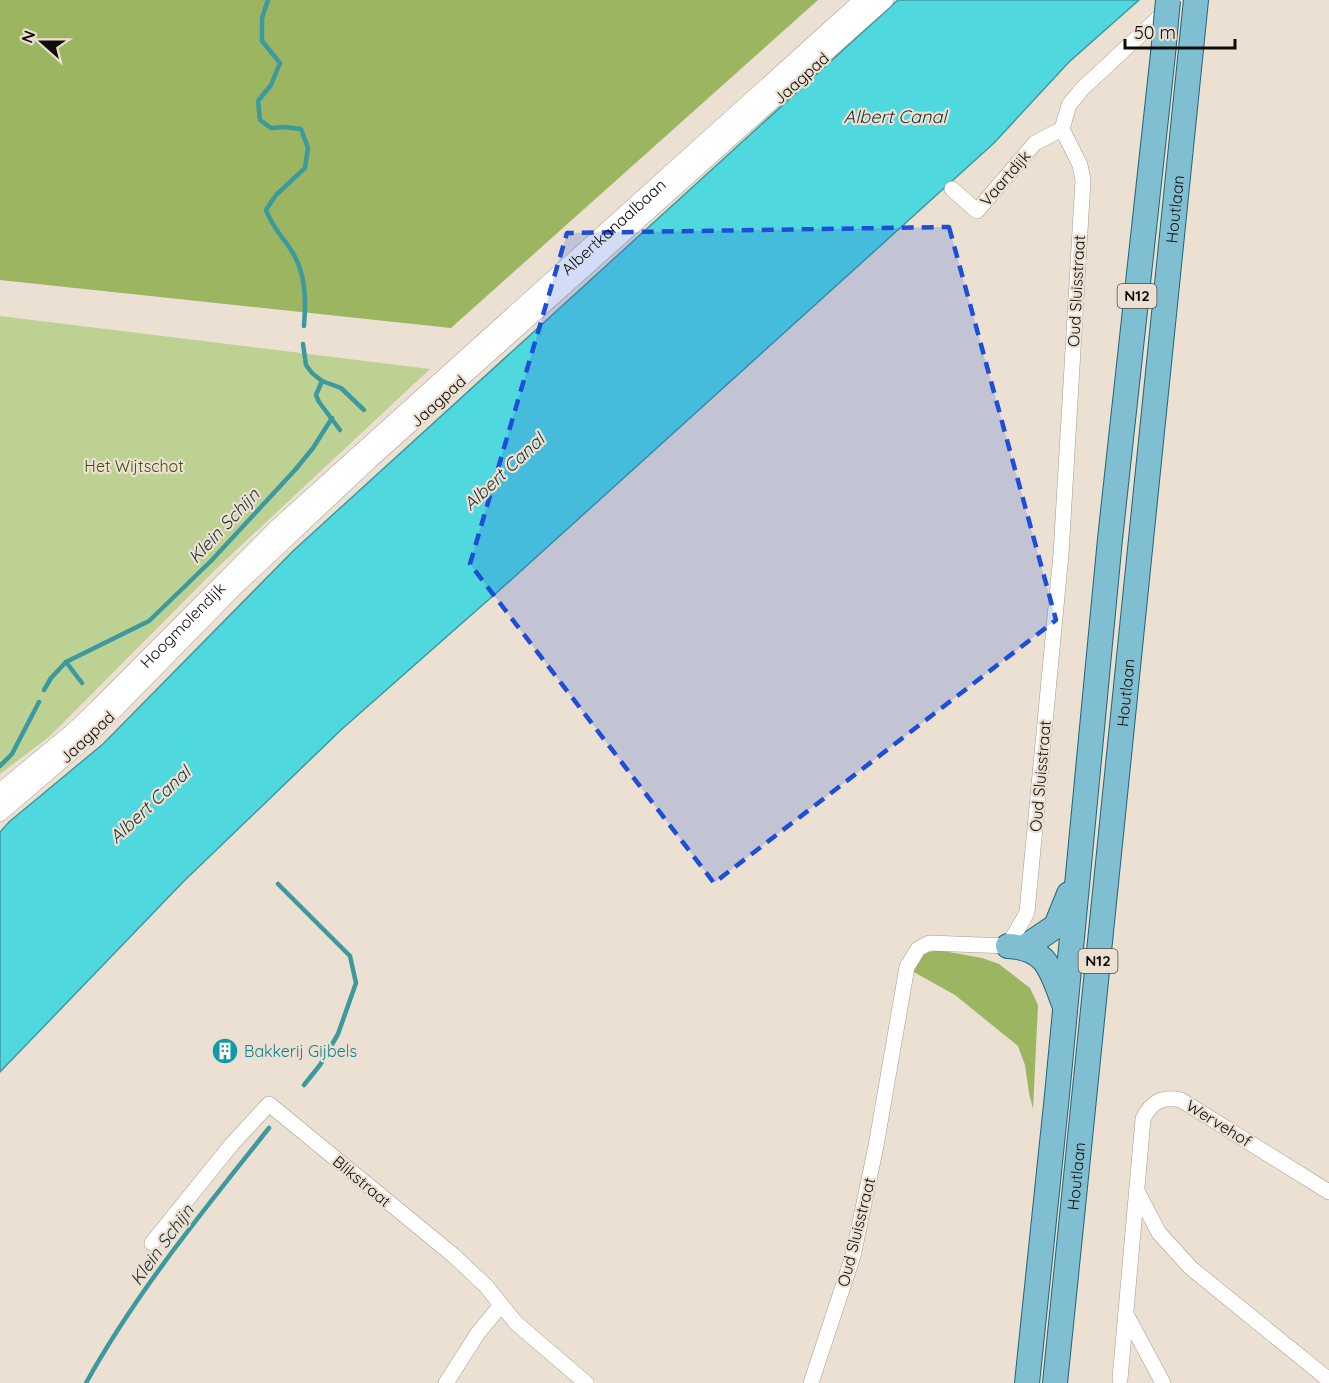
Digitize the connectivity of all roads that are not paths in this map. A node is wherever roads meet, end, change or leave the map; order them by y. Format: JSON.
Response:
{"nodes":[{"id":1,"x":865,"y":0,"type":"edge"},
{"id":2,"x":886,"y":0,"type":"edge"},
{"id":3,"x":1168,"y":0,"type":"edge"},
{"id":4,"x":1178,"y":0,"type":"edge"},
{"id":5,"x":1196,"y":0,"type":"edge"},
{"id":6,"x":1062,"y":129,"type":"junction"},
{"id":7,"x":952,"y":189,"type":"dead end"},
{"id":8,"x":362,"y":453,"type":"joint"},
{"id":9,"x":0,"y":795,"type":"edge"},
{"id":10,"x":0,"y":814,"type":"edge"},
{"id":11,"x":1079,"y":867,"type":"junction"},
{"id":12,"x":1016,"y":946,"type":"junction"},
{"id":13,"x":1065,"y":1009,"type":"junction"},
{"id":14,"x":1137,"y":1191,"type":"junction"},
{"id":15,"x":1329,"y":1192,"type":"edge"},
{"id":16,"x":152,"y":1243,"type":"dead end"},
{"id":17,"x":501,"y":1305,"type":"junction"},
{"id":18,"x":1126,"y":1314,"type":"junction"},
{"id":19,"x":1120,"y":1378,"type":"dead end"},
{"id":20,"x":1329,"y":1380,"type":"edge"},
{"id":21,"x":446,"y":1383,"type":"edge"},
{"id":22,"x":586,"y":1383,"type":"edge"},
{"id":23,"x":812,"y":1383,"type":"edge"},
{"id":24,"x":1027,"y":1383,"type":"edge"},
{"id":25,"x":1055,"y":1383,"type":"edge"},
{"id":26,"x":1163,"y":1383,"type":"edge"}],
"edges":[{"from":1,"to":8,"type":"street","name":"Albertkanaalbaan"},
{"from":2,"to":10,"type":"street","name":"Jaagpad"},
{"from":3,"to":11,"type":"main road","name":"Houtlaan","number":"N12","bridge":true},
{"from":4,"to":6,"type":"street"},
{"from":5,"to":25,"type":"main road","name":"Houtlaan","number":"N12"},
{"from":6,"to":7,"type":"street","name":"Vaartdijk"},
{"from":6,"to":12,"type":"street","name":"Oud Sluisstraat"},
{"from":8,"to":9,"type":"street","name":"Hoogmolendijk"},
{"from":11,"to":12,"type":"main road"},
{"from":11,"to":13,"type":"main road","name":"Houtlaan","number":"N12"},
{"from":12,"to":13,"type":"main road"},
{"from":12,"to":23,"type":"street","name":"Oud Sluisstraat"},
{"from":13,"to":24,"type":"main road","name":"Houtlaan","number":"N12"},
{"from":14,"to":15,"type":"street","name":"Wervehof"},
{"from":14,"to":18,"type":"street","name":"Wervehof"},
{"from":14,"to":20,"type":"street"},
{"from":16,"to":17,"type":"street","name":"Blikstraat"},
{"from":17,"to":21,"type":"street"},
{"from":17,"to":22,"type":"street","name":"Blikstraat"},
{"from":18,"to":19,"type":"street","name":"Wervehof"},
{"from":18,"to":26,"type":"street"}]}
